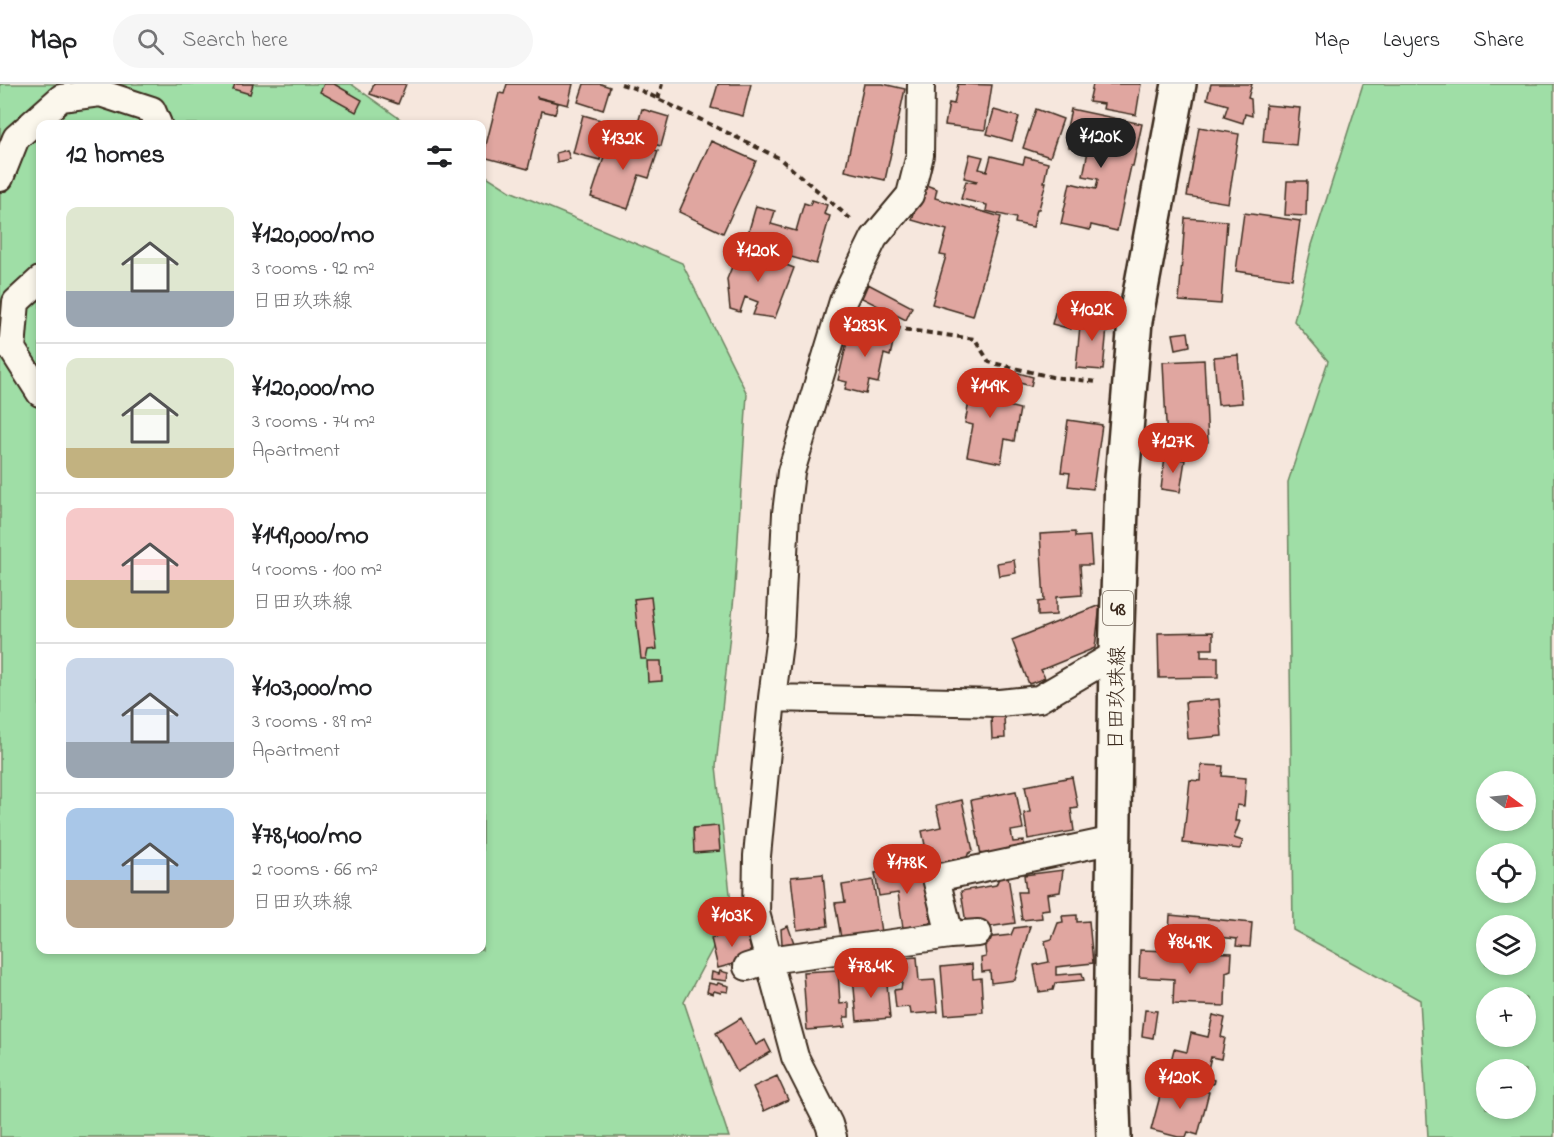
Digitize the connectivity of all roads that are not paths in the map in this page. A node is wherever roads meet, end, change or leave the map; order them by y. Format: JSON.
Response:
{"nodes":[{"id":1,"x":921,"y":84,"type":"edge"},
{"id":2,"x":1179,"y":84,"type":"edge"},
{"id":3,"x":36,"y":120,"type":"edge"},
{"id":4,"x":36,"y":120,"type":"edge"},
{"id":5,"x":156,"y":120,"type":"edge"},
{"id":6,"x":0,"y":178,"type":"edge"},
{"id":7,"x":36,"y":284,"type":"edge"},
{"id":8,"x":36,"y":387,"type":"edge"},
{"id":9,"x":1116,"y":654,"type":"junction"},
{"id":10,"x":772,"y":698,"type":"junction"},
{"id":11,"x":1114,"y":840,"type":"junction"},
{"id":12,"x":978,"y":933,"type":"dead end"},
{"id":13,"x":951,"y":935,"type":"junction"},
{"id":14,"x":758,"y":963,"type":"junction"},
{"id":15,"x":833,"y":1137,"type":"edge"},
{"id":16,"x":1114,"y":1137,"type":"edge"}],
"edges":[{"from":1,"to":10,"type":"street"},
{"from":2,"to":9,"type":"main road","name":"日田玖珠線","number":"48"},
{"from":3,"to":6,"type":"street"},
{"from":4,"to":5,"type":"street"},
{"from":7,"to":8,"type":"street"},
{"from":9,"to":10,"type":"street"},
{"from":9,"to":11,"type":"main road","name":"日田玖珠線","number":"48"},
{"from":10,"to":14,"type":"street"},
{"from":11,"to":13,"type":"street"},
{"from":11,"to":16,"type":"main road","name":"日田玖珠線","number":"48"},
{"from":12,"to":13,"type":"street"},
{"from":13,"to":14,"type":"street"},
{"from":14,"to":15,"type":"street"}]}
